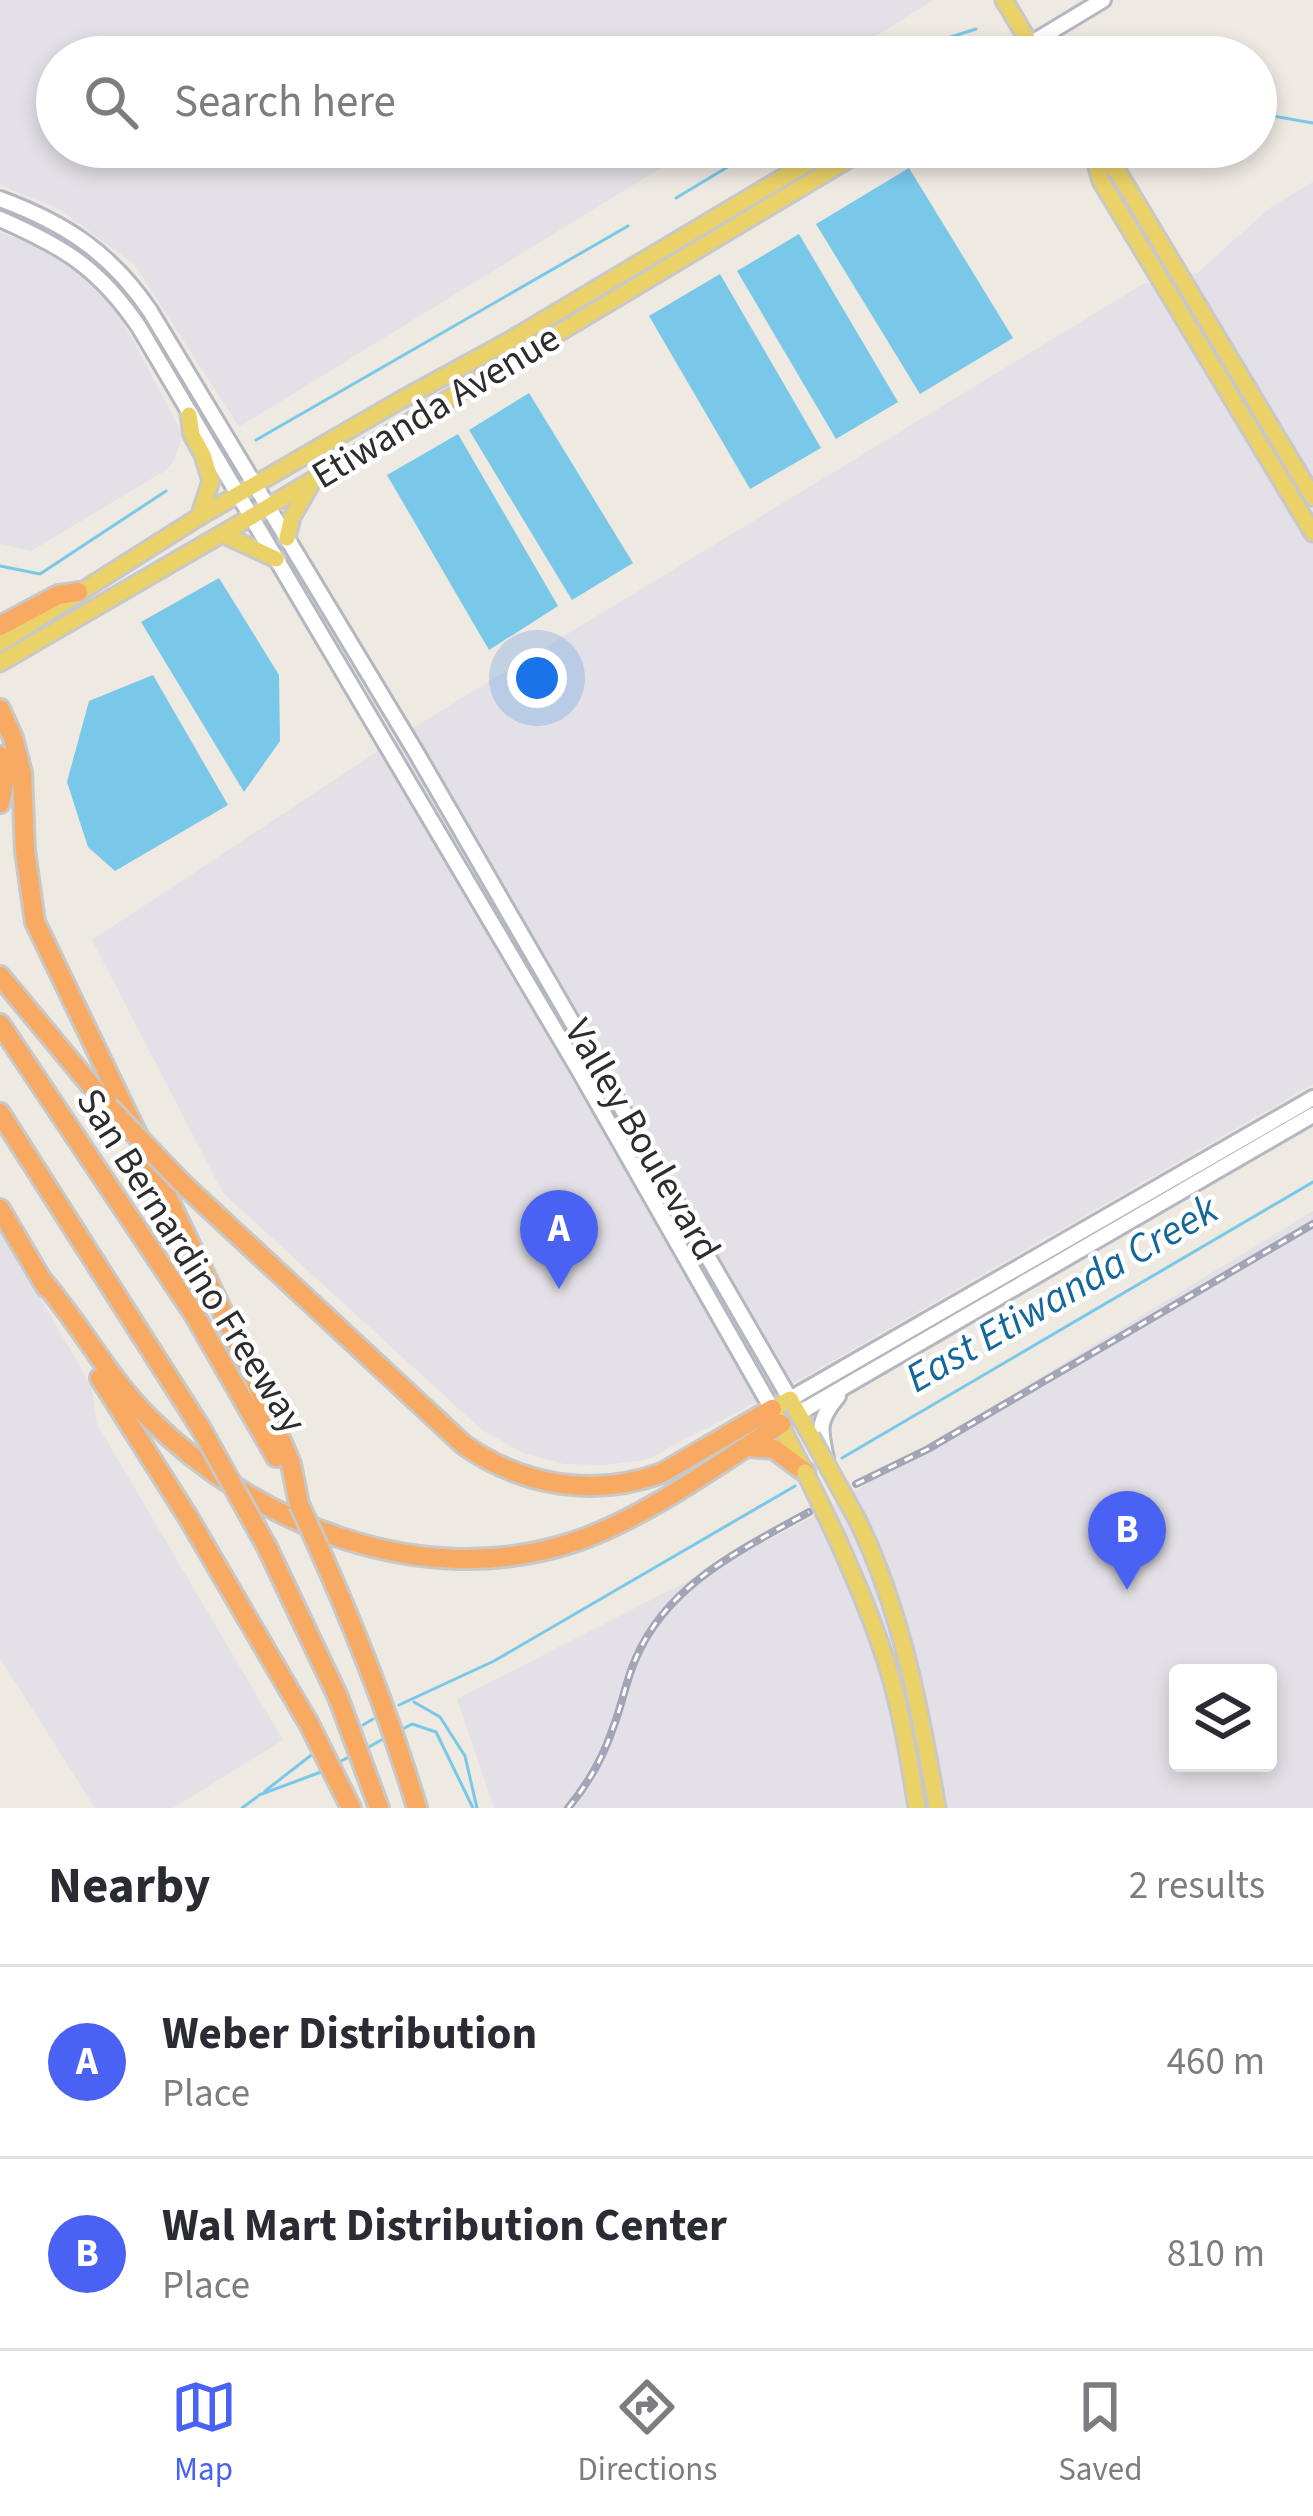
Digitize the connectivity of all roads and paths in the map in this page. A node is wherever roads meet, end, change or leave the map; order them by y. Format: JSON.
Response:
{"nodes":[{"id":1,"x":1004,"y":0,"type":"edge"},
{"id":2,"x":1103,"y":0,"type":"edge"},
{"id":3,"x":1026,"y":36,"type":"edge"},
{"id":4,"x":1053,"y":36,"type":"edge"},
{"id":5,"x":799,"y":168,"type":"edge"},
{"id":6,"x":834,"y":168,"type":"edge"},
{"id":7,"x":1098,"y":168,"type":"edge"},
{"id":8,"x":1113,"y":168,"type":"edge"},
{"id":9,"x":0,"y":199,"type":"edge"},
{"id":10,"x":0,"y":219,"type":"edge"},
{"id":11,"x":139,"y":327,"type":"junction"},
{"id":12,"x":192,"y":378,"type":"junction"},
{"id":13,"x":189,"y":415,"type":"junction"},
{"id":14,"x":314,"y":479,"type":"junction"},
{"id":15,"x":255,"y":487,"type":"junction"},
{"id":16,"x":239,"y":495,"type":"junction"},
{"id":17,"x":1313,"y":497,"type":"edge"},
{"id":18,"x":268,"y":507,"type":"junction"},
{"id":19,"x":199,"y":517,"type":"junction"},
{"id":20,"x":251,"y":517,"type":"junction"},
{"id":21,"x":1313,"y":533,"type":"edge"},
{"id":22,"x":222,"y":534,"type":"junction"},
{"id":23,"x":287,"y":538,"type":"junction"},
{"id":24,"x":276,"y":559,"type":"junction"},
{"id":25,"x":78,"y":592,"type":"junction"},
{"id":26,"x":0,"y":626,"type":"edge"},
{"id":27,"x":0,"y":643,"type":"edge"},
{"id":28,"x":0,"y":663,"type":"edge"},
{"id":29,"x":0,"y":709,"type":"edge"},
{"id":30,"x":0,"y":756,"type":"edge"},
{"id":31,"x":0,"y":803,"type":"edge"},
{"id":32,"x":0,"y":976,"type":"edge"},
{"id":33,"x":0,"y":1024,"type":"edge"},
{"id":34,"x":1313,"y":1098,"type":"edge"},
{"id":35,"x":0,"y":1113,"type":"edge"},
{"id":36,"x":1313,"y":1115,"type":"edge"},
{"id":37,"x":0,"y":1209,"type":"edge"},
{"id":38,"x":1079,"y":1233,"type":"junction"},
{"id":39,"x":41,"y":1279,"type":"junction"},
{"id":40,"x":1010,"y":1292,"type":"junction"},
{"id":41,"x":845,"y":1387,"type":"junction"},
{"id":42,"x":795,"y":1406,"type":"junction"},
{"id":43,"x":777,"y":1417,"type":"junction"},
{"id":44,"x":816,"y":1433,"type":"junction"},
{"id":45,"x":743,"y":1448,"type":"junction"},
{"id":46,"x":787,"y":1450,"type":"junction"},
{"id":47,"x":805,"y":1472,"type":"joint"},
{"id":48,"x":299,"y":1504,"type":"junction"},
{"id":49,"x":376,"y":1801,"type":"edge"},
{"id":50,"x":348,"y":1802,"type":"edge"},
{"id":51,"x":417,"y":1808,"type":"edge"},
{"id":52,"x":916,"y":1808,"type":"edge"},
{"id":53,"x":938,"y":1808,"type":"edge"}],
"edges":[{"from":1,"to":3,"type":"main road"},
{"from":2,"to":4,"type":"main road"},
{"from":5,"to":15,"type":"main road","name":"Etiwanda Avenue"},
{"from":6,"to":14,"type":"main road","name":"Etiwanda Avenue"},
{"from":7,"to":21,"type":"main road"},
{"from":8,"to":17,"type":"main road"},
{"from":9,"to":12,"type":"main road"},
{"from":10,"to":11,"type":"main road"},
{"from":11,"to":12,"type":"main road"},
{"from":11,"to":13,"type":"main road","name":"Valley Boulevard"},
{"from":12,"to":15,"type":"main road","name":"Valley Boulevard"},
{"from":13,"to":16,"type":"main road","name":"Valley Boulevard"},
{"from":13,"to":19,"type":"main road"},
{"from":14,"to":18,"type":"main road","name":"Etiwanda Avenue"},
{"from":14,"to":23,"type":"main road"},
{"from":15,"to":16,"type":"main road","name":"Etiwanda Avenue"},
{"from":15,"to":18,"type":"main road","name":"Valley Boulevard"},
{"from":16,"to":19,"type":"main road","name":"Etiwanda Avenue"},
{"from":16,"to":20,"type":"main road","name":"Valley Boulevard"},
{"from":18,"to":20,"type":"main road","name":"Etiwanda Avenue"},
{"from":18,"to":23,"type":"main road","name":"Valley Boulevard"},
{"from":19,"to":25,"type":"main road","name":"Etiwanda Avenue"},
{"from":20,"to":22,"type":"main road","name":"Etiwanda Avenue"},
{"from":20,"to":24,"type":"main road","name":"Valley Boulevard"},
{"from":22,"to":24,"type":"main road"},
{"from":22,"to":28,"type":"main road","name":"Etiwanda Avenue"},
{"from":23,"to":42,"type":"main road","name":"Valley Boulevard"},
{"from":24,"to":43,"type":"main road","name":"Valley Boulevard"},
{"from":25,"to":26,"type":"highway"},
{"from":25,"to":27,"type":"main road","name":"Etiwanda Avenue"},
{"from":29,"to":48,"type":"highway"},
{"from":30,"to":31,"type":"highway"},
{"from":32,"to":43,"type":"highway","bridge":true},
{"from":33,"to":48,"type":"highway","name":"San Bernardino Freeway"},
{"from":34,"to":38,"type":"main road"},
{"from":35,"to":49,"type":"highway","name":"San Bernardino Freeway","bridge":true},
{"from":36,"to":40,"type":"main road"},
{"from":37,"to":39,"type":"highway"},
{"from":38,"to":40,"type":"main road"},
{"from":38,"to":42,"type":"main road"},
{"from":39,"to":45,"type":"highway"},
{"from":39,"to":50,"type":"highway"},
{"from":40,"to":41,"type":"main road"},
{"from":41,"to":42,"type":"main road"},
{"from":41,"to":44,"type":"main road"},
{"from":42,"to":43,"type":"main road"},
{"from":42,"to":44,"type":"main road","name":"Valley Boulevard"},
{"from":43,"to":45,"type":"highway"},
{"from":43,"to":46,"type":"main road","name":"Valley Boulevard"},
{"from":44,"to":53,"type":"main road","name":"Valley Boulevard","bridge":true},
{"from":45,"to":46,"type":"highway"},
{"from":46,"to":47,"type":"highway"},
{"from":47,"to":52,"type":"main road","bridge":true},
{"from":48,"to":51,"type":"highway","name":"San Bernardino Freeway","bridge":true}]}
